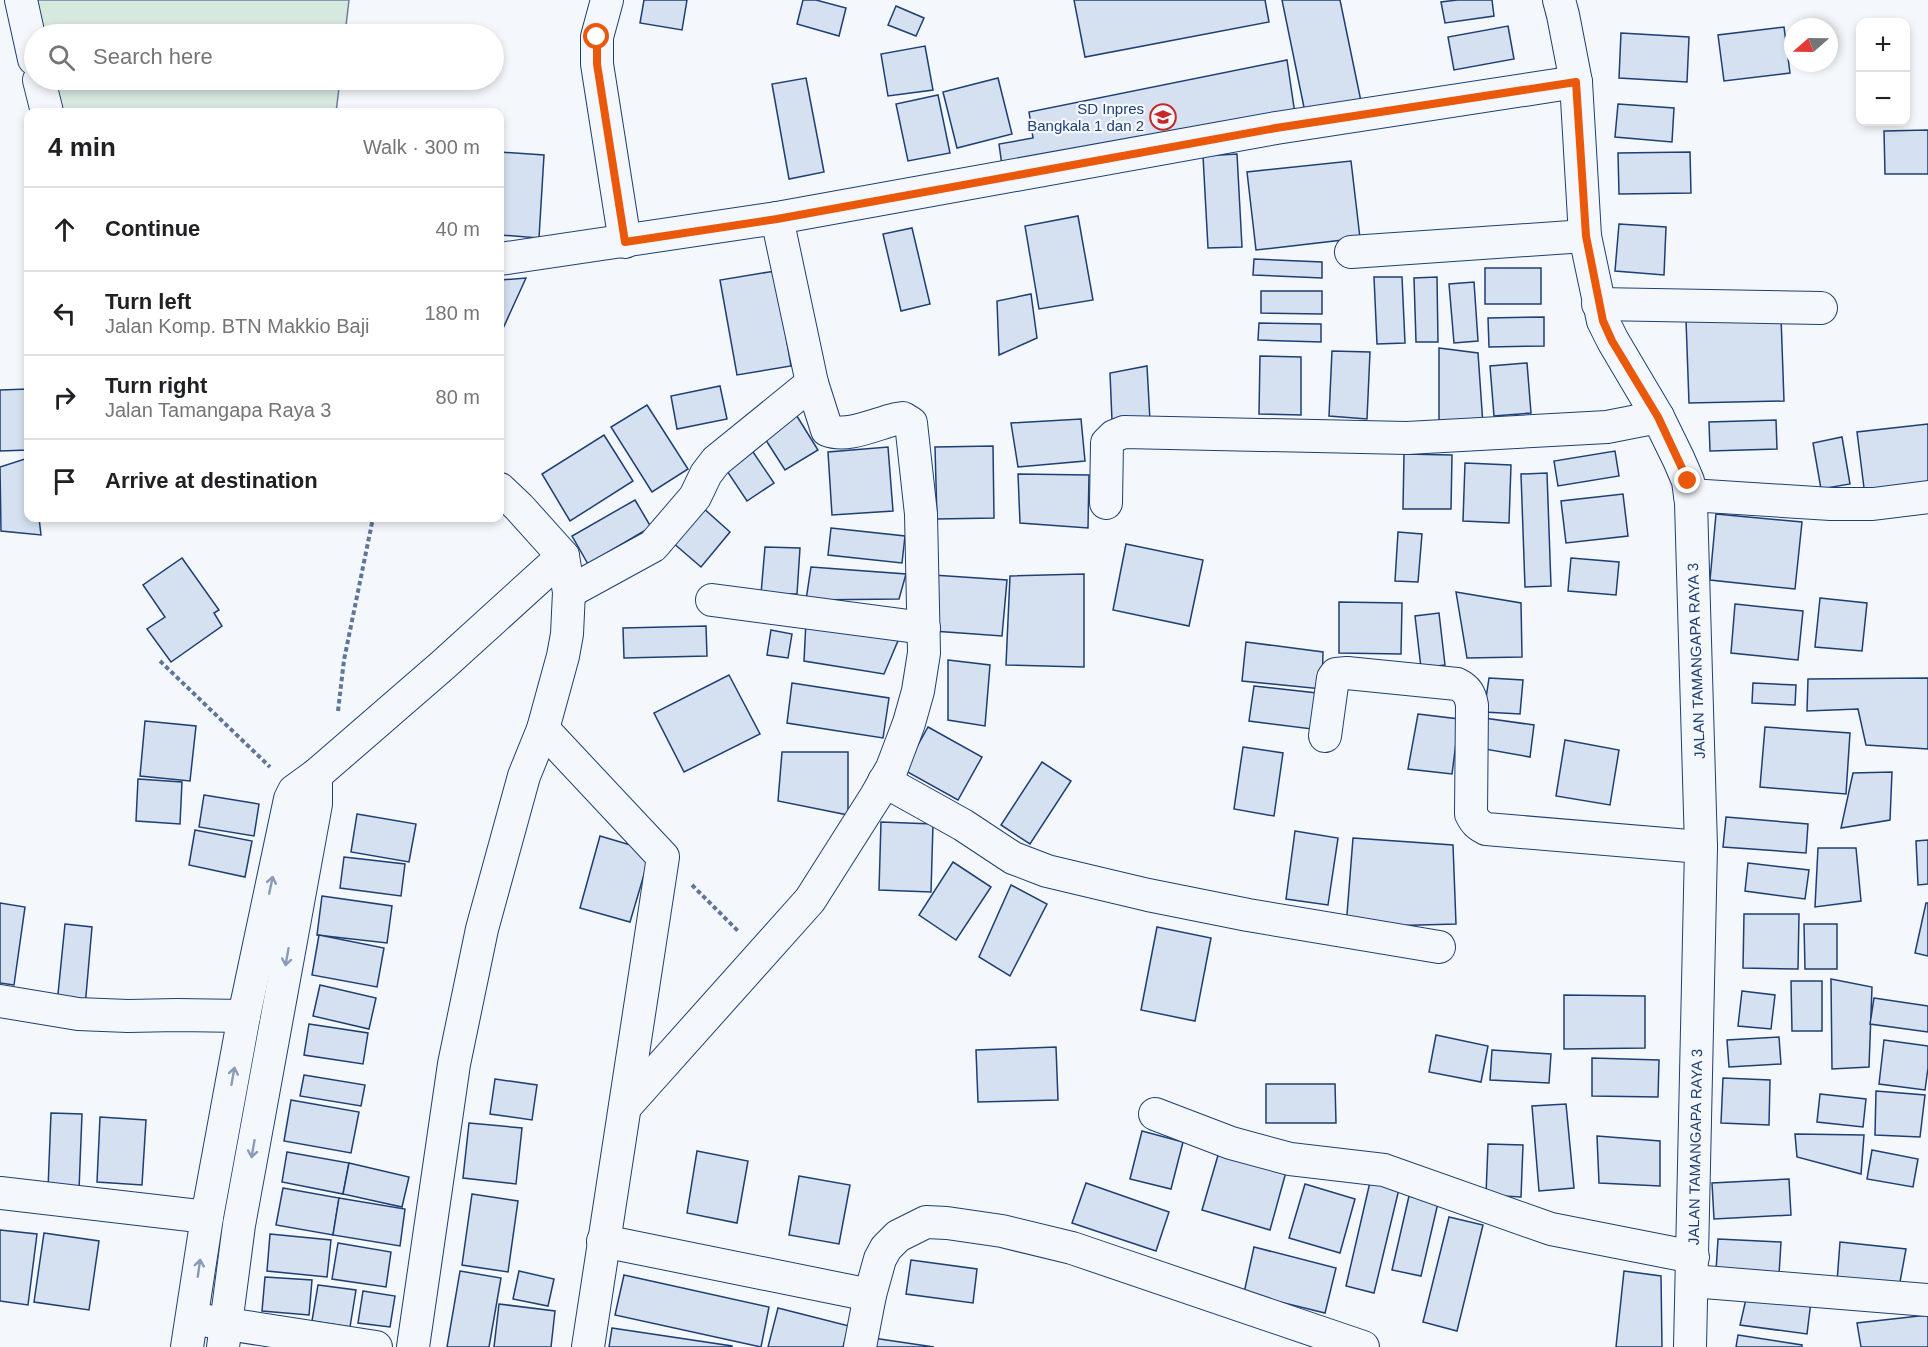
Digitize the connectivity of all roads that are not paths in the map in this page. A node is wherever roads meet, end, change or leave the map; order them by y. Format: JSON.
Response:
{"nodes":[{"id":1,"x":21,"y":0,"type":"edge"},
{"id":2,"x":607,"y":0,"type":"edge"},
{"id":3,"x":1559,"y":0,"type":"edge"},
{"id":4,"x":26,"y":24,"type":"edge"},
{"id":5,"x":1576,"y":82,"type":"junction"},
{"id":6,"x":41,"y":90,"type":"edge"},
{"id":7,"x":45,"y":108,"type":"edge"},
{"id":8,"x":777,"y":219,"type":"junction"},
{"id":9,"x":1586,"y":236,"type":"junction"},
{"id":10,"x":625,"y":242,"type":"junction"},
{"id":11,"x":1351,"y":252,"type":"dead end"},
{"id":12,"x":504,"y":258,"type":"edge"},
{"id":13,"x":1598,"y":304,"type":"junction"},
{"id":14,"x":1821,"y":308,"type":"dead end"},
{"id":15,"x":812,"y":383,"type":"junction"},
{"id":16,"x":1658,"y":417,"type":"junction"},
{"id":17,"x":504,"y":493,"type":"edge"},
{"id":18,"x":1690,"y":495,"type":"junction"},
{"id":19,"x":1928,"y":497,"type":"edge"},
{"id":20,"x":1106,"y":504,"type":"dead end"},
{"id":21,"x":563,"y":555,"type":"junction"},
{"id":22,"x":569,"y":592,"type":"junction"},
{"id":23,"x":712,"y":600,"type":"dead end"},
{"id":24,"x":924,"y":628,"type":"junction"},
{"id":25,"x":543,"y":729,"type":"junction"},
{"id":26,"x":1325,"y":736,"type":"dead end"},
{"id":27,"x":314,"y":776,"type":"junction"},
{"id":28,"x":884,"y":781,"type":"junction"},
{"id":29,"x":1701,"y":847,"type":"junction"},
{"id":30,"x":1439,"y":947,"type":"dead end"},
{"id":31,"x":0,"y":1001,"type":"edge"},
{"id":32,"x":244,"y":1016,"type":"junction"},
{"id":33,"x":625,"y":1107,"type":"junction"},
{"id":34,"x":1155,"y":1114,"type":"dead end"},
{"id":35,"x":0,"y":1193,"type":"edge"},
{"id":36,"x":207,"y":1217,"type":"junction"},
{"id":37,"x":603,"y":1241,"type":"junction"},
{"id":38,"x":1692,"y":1269,"type":"junction"},
{"id":39,"x":870,"y":1295,"type":"junction"},
{"id":40,"x":1928,"y":1300,"type":"edge"},
{"id":41,"x":189,"y":1332,"type":"edge"},
{"id":42,"x":225,"y":1336,"type":"edge"},
{"id":43,"x":376,"y":1347,"type":"edge"},
{"id":44,"x":413,"y":1347,"type":"edge"},
{"id":45,"x":588,"y":1347,"type":"edge"},
{"id":46,"x":860,"y":1347,"type":"edge"},
{"id":47,"x":1363,"y":1347,"type":"edge"},
{"id":48,"x":1690,"y":1347,"type":"edge"}],
"edges":[{"from":1,"to":4,"type":"street"},
{"from":2,"to":10,"type":"street"},
{"from":3,"to":5,"type":"street","name":"JALAN TAMANGAPA RAYA 3"},
{"from":5,"to":8,"type":"street"},
{"from":5,"to":9,"type":"street","name":"JALAN TAMANGAPA RAYA 3"},
{"from":6,"to":7,"type":"street"},
{"from":8,"to":10,"type":"street"},
{"from":8,"to":15,"type":"street"},
{"from":9,"to":11,"type":"street"},
{"from":9,"to":13,"type":"street","name":"JALAN TAMANGAPA RAYA 3"},
{"from":10,"to":12,"type":"street"},
{"from":13,"to":14,"type":"street"},
{"from":13,"to":16,"type":"street","name":"JALAN TAMANGAPA RAYA 3"},
{"from":15,"to":22,"type":"street"},
{"from":15,"to":24,"type":"street"},
{"from":16,"to":18,"type":"street","name":"JALAN TAMANGAPA RAYA 3"},
{"from":16,"to":20,"type":"street"},
{"from":17,"to":21,"type":"street"},
{"from":18,"to":19,"type":"street"},
{"from":18,"to":29,"type":"street","name":"JALAN TAMANGAPA RAYA 3"},
{"from":21,"to":22,"type":"street"},
{"from":21,"to":27,"type":"street"},
{"from":22,"to":25,"type":"street"},
{"from":23,"to":24,"type":"street"},
{"from":24,"to":28,"type":"street"},
{"from":25,"to":33,"type":"street"},
{"from":25,"to":44,"type":"street"},
{"from":26,"to":29,"type":"street"},
{"from":32,"to":27,"type":"street","one_way":true},
{"from":27,"to":42,"type":"street","one_way":true},
{"from":28,"to":30,"type":"street"},
{"from":28,"to":33,"type":"street"},
{"from":29,"to":38,"type":"street","name":"JALAN TAMANGAPA RAYA 3"},
{"from":31,"to":32,"type":"street"},
{"from":36,"to":32,"type":"street","one_way":true},
{"from":33,"to":37,"type":"street"},
{"from":34,"to":38,"type":"street"},
{"from":35,"to":36,"type":"street"},
{"from":41,"to":36,"type":"street","one_way":true},
{"from":37,"to":39,"type":"street"},
{"from":37,"to":45,"type":"street"},
{"from":38,"to":40,"type":"street"},
{"from":38,"to":48,"type":"street","name":"JALAN TAMANGAPA RAYA 3"},
{"from":39,"to":46,"type":"street"},
{"from":39,"to":47,"type":"street"},
{"from":41,"to":42,"type":"street"},
{"from":42,"to":43,"type":"street"}]}
